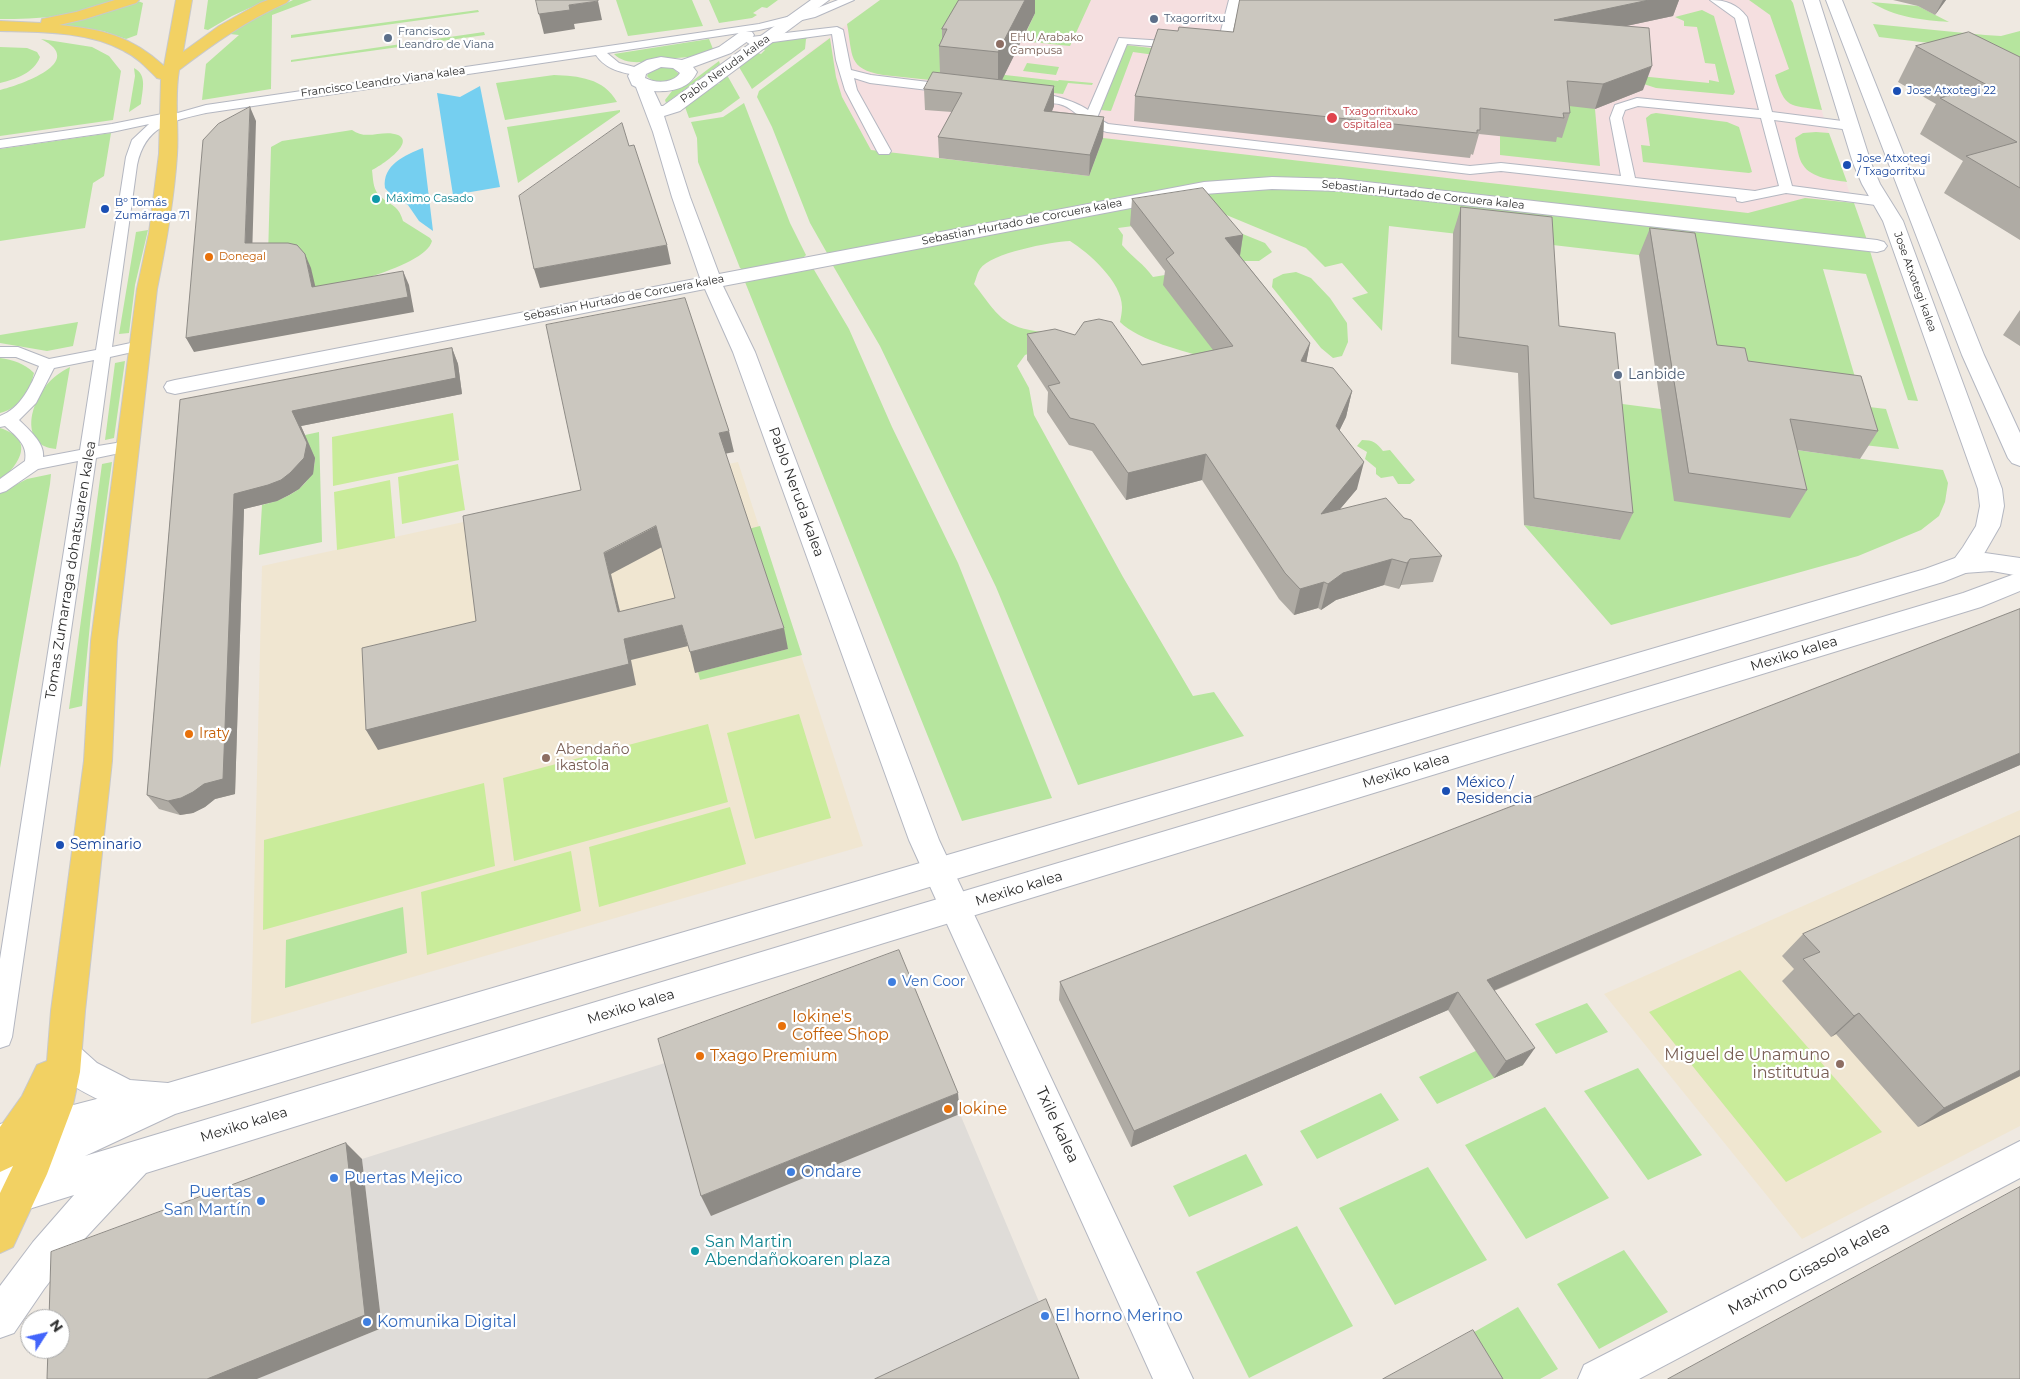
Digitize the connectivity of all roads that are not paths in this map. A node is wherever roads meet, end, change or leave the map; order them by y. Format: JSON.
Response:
{"nodes":[{"id":1,"x":131,"y":0,"type":"edge"},
{"id":2,"x":184,"y":0,"type":"edge"},
{"id":3,"x":280,"y":0,"type":"edge"},
{"id":4,"x":796,"y":0,"type":"edge"},
{"id":5,"x":848,"y":0,"type":"edge"},
{"id":6,"x":1235,"y":0,"type":"edge"},
{"id":7,"x":1716,"y":0,"type":"edge"},
{"id":8,"x":1811,"y":0,"type":"edge"},
{"id":9,"x":1834,"y":0,"type":"edge"},
{"id":10,"x":828,"y":3,"type":"edge"},
{"id":11,"x":0,"y":26,"type":"edge"},
{"id":12,"x":22,"y":26,"type":"junction"},
{"id":13,"x":163,"y":28,"type":"dead end"},
{"id":14,"x":837,"y":30,"type":"junction"},
{"id":15,"x":763,"y":33,"type":"junction"},
{"id":16,"x":599,"y":50,"type":"junction"},
{"id":17,"x":683,"y":65,"type":"junction"},
{"id":18,"x":845,"y":72,"type":"junction"},
{"id":19,"x":168,"y":76,"type":"junction"},
{"id":20,"x":968,"y":91,"type":"edge"},
{"id":21,"x":646,"y":93,"type":"junction"},
{"id":22,"x":1017,"y":96,"type":"edge"},
{"id":23,"x":1767,"y":115,"type":"junction"},
{"id":24,"x":169,"y":118,"type":"junction"},
{"id":25,"x":1090,"y":120,"type":"junction"},
{"id":26,"x":1850,"y":126,"type":"junction"},
{"id":27,"x":0,"y":144,"type":"edge"},
{"id":28,"x":884,"y":151,"type":"dead end"},
{"id":29,"x":1629,"y":180,"type":"junction"},
{"id":30,"x":1519,"y":181,"type":"dead end"},
{"id":31,"x":1786,"y":188,"type":"junction"},
{"id":32,"x":1754,"y":195,"type":"junction"},
{"id":33,"x":1883,"y":202,"type":"junction"},
{"id":34,"x":1878,"y":246,"type":"dead end"},
{"id":35,"x":711,"y":281,"type":"junction"},
{"id":36,"x":140,"y":346,"type":"junction"},
{"id":37,"x":0,"y":352,"type":"edge"},
{"id":38,"x":103,"y":353,"type":"junction"},
{"id":39,"x":48,"y":364,"type":"junction"},
{"id":40,"x":175,"y":387,"type":"dead end"},
{"id":41,"x":5,"y":421,"type":"edge"},
{"id":42,"x":128,"y":446,"type":"junction"},
{"id":43,"x":88,"y":453,"type":"junction"},
{"id":44,"x":2020,"y":458,"type":"edge"},
{"id":45,"x":34,"y":464,"type":"junction"},
{"id":46,"x":0,"y":487,"type":"edge"},
{"id":47,"x":1964,"y":564,"type":"junction"},
{"id":48,"x":2020,"y":567,"type":"edge"},
{"id":49,"x":2020,"y":581,"type":"edge"},
{"id":50,"x":939,"y":872,"type":"junction"},
{"id":51,"x":957,"y":908,"type":"junction"},
{"id":52,"x":0,"y":1037,"type":"edge"},
{"id":53,"x":66,"y":1043,"type":"junction"},
{"id":54,"x":158,"y":1098,"type":"junction"},
{"id":55,"x":20,"y":1142,"type":"edge"},
{"id":56,"x":138,"y":1157,"type":"junction"},
{"id":57,"x":2020,"y":1159,"type":"edge"},
{"id":58,"x":4,"y":1199,"type":"edge"},
{"id":59,"x":0,"y":1233,"type":"edge"},
{"id":60,"x":0,"y":1319,"type":"edge"},
{"id":61,"x":1173,"y":1379,"type":"edge"},
{"id":62,"x":1598,"y":1379,"type":"edge"}],
"edges":[{"from":1,"to":12,"type":"main road"},
{"from":2,"to":19,"type":"main road"},
{"from":3,"to":19,"type":"main road"},
{"from":4,"to":15,"type":"main road","name":"Francisco Leandro Viana kalea"},
{"from":5,"to":10,"type":"lane","name":"Pablo Neruda kalea"},
{"from":6,"to":25,"type":"lane"},
{"from":7,"to":23,"type":"lane"},
{"from":8,"to":26,"type":"main road","name":"Jose Atxotegi kalea"},
{"from":9,"to":44,"type":"main road","name":"Jose Atxotegi kalea"},
{"from":10,"to":14,"type":"lane"},
{"from":10,"to":15,"type":"main road","name":"Pablo Neruda kalea"},
{"from":11,"to":12,"type":"main road"},
{"from":12,"to":19,"type":"main road"},
{"from":13,"to":19,"type":"main road"},
{"from":14,"to":15,"type":"lane"},
{"from":14,"to":18,"type":"lane"},
{"from":15,"to":16,"type":"lane","name":"Francisco Leandro Viana kalea"},
{"from":15,"to":17,"type":"main road","name":"Francisco Leandro Viana kalea"},
{"from":15,"to":21,"type":"main road","name":"Pablo Neruda kalea"},
{"from":16,"to":21,"type":"lane"},
{"from":16,"to":24,"type":"lane","name":"Francisco Leandro Viana kalea"},
{"from":17,"to":21,"type":"main road","name":"Pablo Neruda kalea"},
{"from":17,"to":21,"type":"main road"},
{"from":18,"to":20,"type":"lane"},
{"from":18,"to":28,"type":"lane"},
{"from":19,"to":24,"type":"main road"},
{"from":21,"to":35,"type":"main road","name":"Pablo Neruda kalea"},
{"from":22,"to":25,"type":"lane"},
{"from":23,"to":26,"type":"lane"},
{"from":23,"to":29,"type":"lane"},
{"from":23,"to":31,"type":"lane"},
{"from":24,"to":27,"type":"lane"},
{"from":24,"to":36,"type":"main road"},
{"from":24,"to":38,"type":"lane","name":"Tomas Zumarraga dohatsuaren kalea"},
{"from":25,"to":29,"type":"lane"},
{"from":26,"to":33,"type":"main road","name":"Jose Atxotegi kalea"},
{"from":29,"to":32,"type":"lane"},
{"from":30,"to":32,"type":"lane"},
{"from":31,"to":32,"type":"lane"},
{"from":31,"to":33,"type":"lane"},
{"from":33,"to":47,"type":"main road","name":"Jose Atxotegi kalea"},
{"from":34,"to":35,"type":"main road","name":"Sebastian Hurtado de Corcuera kalea"},
{"from":35,"to":40,"type":"main road","name":"Sebastian Hurtado de Corcuera kalea"},
{"from":35,"to":50,"type":"main road","name":"Pablo Neruda kalea"},
{"from":36,"to":38,"type":"lane"},
{"from":36,"to":42,"type":"main road"},
{"from":37,"to":39,"type":"lane"},
{"from":38,"to":39,"type":"lane"},
{"from":38,"to":43,"type":"lane","name":"Tomas Zumarraga dohatsuaren kalea"},
{"from":39,"to":41,"type":"lane"},
{"from":41,"to":45,"type":"lane"},
{"from":42,"to":43,"type":"lane"},
{"from":42,"to":53,"type":"main road"},
{"from":43,"to":45,"type":"lane"},
{"from":43,"to":52,"type":"lane","name":"Tomas Zumarraga dohatsuaren kalea"},
{"from":45,"to":46,"type":"lane"},
{"from":47,"to":48,"type":"main road"},
{"from":47,"to":50,"type":"main road"},
{"from":49,"to":51,"type":"main road","name":"Mexiko kalea"},
{"from":50,"to":51,"type":"main road","name":"Txile kalea"},
{"from":50,"to":54,"type":"main road"},
{"from":51,"to":56,"type":"main road","name":"Mexiko kalea"},
{"from":51,"to":61,"type":"main road","name":"Txile kalea"},
{"from":53,"to":54,"type":"main road"},
{"from":53,"to":55,"type":"main road"},
{"from":54,"to":55,"type":"main road"},
{"from":55,"to":58,"type":"main road"},
{"from":56,"to":58,"type":"main road","name":"Mexiko kalea"},
{"from":56,"to":60,"type":"main road"},
{"from":57,"to":62,"type":"main road","name":"Maximo Gisasola kalea"},
{"from":58,"to":59,"type":"main road"}]}
